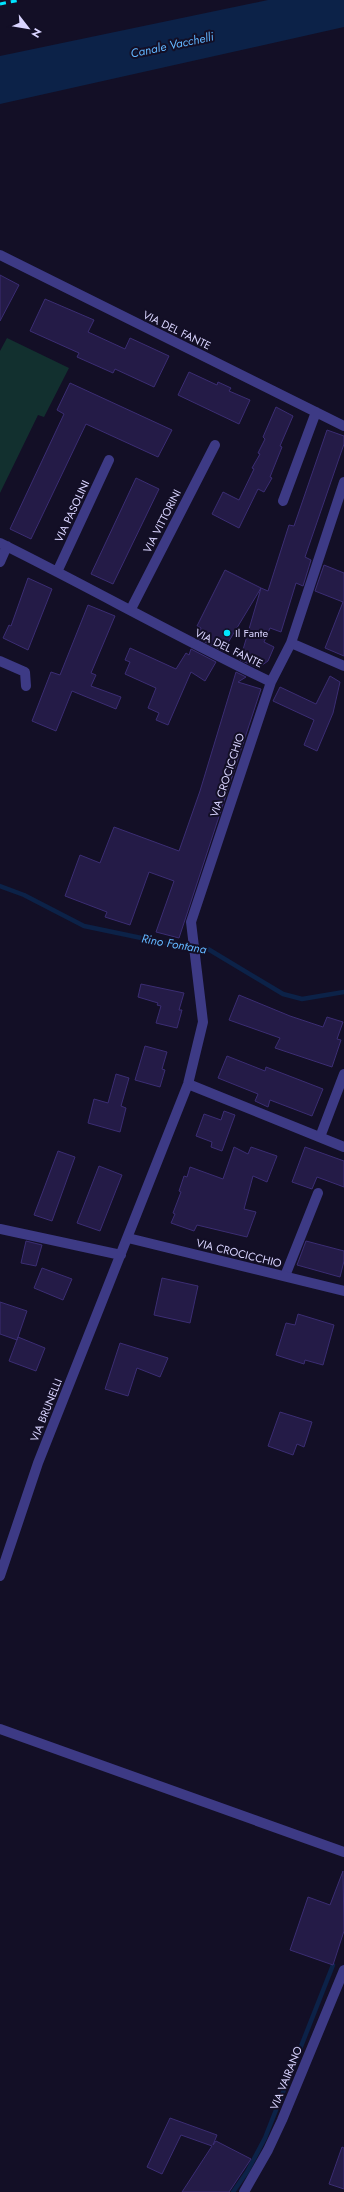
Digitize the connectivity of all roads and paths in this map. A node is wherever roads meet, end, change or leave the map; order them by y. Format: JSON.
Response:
{"nodes":[{"id":1,"x":0,"y":255,"type":"edge"},
{"id":2,"x":316,"y":412,"type":"junction"},
{"id":3,"x":344,"y":426,"type":"edge"},
{"id":4,"x":215,"y":445,"type":"dead end"},
{"id":5,"x":109,"y":460,"type":"dead end"},
{"id":6,"x":344,"y":482,"type":"edge"},
{"id":7,"x":283,"y":501,"type":"dead end"},
{"id":8,"x":3,"y":545,"type":"edge"},
{"id":9,"x":0,"y":562,"type":"edge"},
{"id":10,"x":57,"y":572,"type":"junction"},
{"id":11,"x":131,"y":609,"type":"junction"},
{"id":12,"x":291,"y":643,"type":"junction"},
{"id":13,"x":0,"y":661,"type":"edge"},
{"id":14,"x":344,"y":666,"type":"edge"},
{"id":15,"x":271,"y":682,"type":"junction"},
{"id":16,"x":26,"y":686,"type":"dead end"},
{"id":17,"x":344,"y":1074,"type":"edge"},
{"id":18,"x":188,"y":1084,"type":"junction"},
{"id":19,"x":320,"y":1137,"type":"junction"},
{"id":20,"x":344,"y":1147,"type":"edge"},
{"id":21,"x":318,"y":1193,"type":"dead end"},
{"id":22,"x":0,"y":1229,"type":"edge"},
{"id":23,"x":128,"y":1238,"type":"junction"},
{"id":24,"x":121,"y":1254,"type":"junction"},
{"id":25,"x":285,"y":1276,"type":"junction"},
{"id":26,"x":344,"y":1291,"type":"edge"},
{"id":27,"x":0,"y":1576,"type":"edge"},
{"id":28,"x":0,"y":1730,"type":"edge"},
{"id":29,"x":344,"y":1852,"type":"edge"},
{"id":30,"x":344,"y":1970,"type":"edge"},
{"id":31,"x":244,"y":2192,"type":"edge"}],
"edges":[{"from":1,"to":2,"type":"street","name":"VIA DEL FANTE"},
{"from":2,"to":3,"type":"street","name":"VIA DEL FANTE"},
{"from":2,"to":7,"type":"street"},
{"from":4,"to":11,"type":"street","name":"VIA VITTORINI"},
{"from":5,"to":10,"type":"street","name":"VIA PASOLINI"},
{"from":6,"to":12,"type":"street","name":"VIA CROCICCHIO"},
{"from":8,"to":9,"type":"street","name":"VIA DEL FANTE"},
{"from":8,"to":10,"type":"street","name":"VIA DEL FANTE"},
{"from":10,"to":11,"type":"street","name":"VIA DEL FANTE"},
{"from":11,"to":15,"type":"street","name":"VIA DEL FANTE"},
{"from":12,"to":14,"type":"street"},
{"from":12,"to":15,"type":"street","name":"VIA CROCICCHIO"},
{"from":13,"to":16,"type":"street"},
{"from":15,"to":18,"type":"street","name":"VIA CROCICCHIO"},
{"from":17,"to":19,"type":"street"},
{"from":18,"to":19,"type":"street"},
{"from":18,"to":23,"type":"street","name":"VIA CROCICCHIO"},
{"from":19,"to":20,"type":"street"},
{"from":21,"to":25,"type":"street"},
{"from":22,"to":24,"type":"street"},
{"from":23,"to":24,"type":"street","name":"VIA CROCICCHIO"},
{"from":23,"to":25,"type":"street","name":"VIA CROCICCHIO"},
{"from":24,"to":27,"type":"street","name":"VIA BRUNELLI"},
{"from":25,"to":26,"type":"street","name":"VIA CROCICCHIO"},
{"from":28,"to":29,"type":"street"},
{"from":30,"to":31,"type":"street","name":"VIA VAIRANO"}]}
